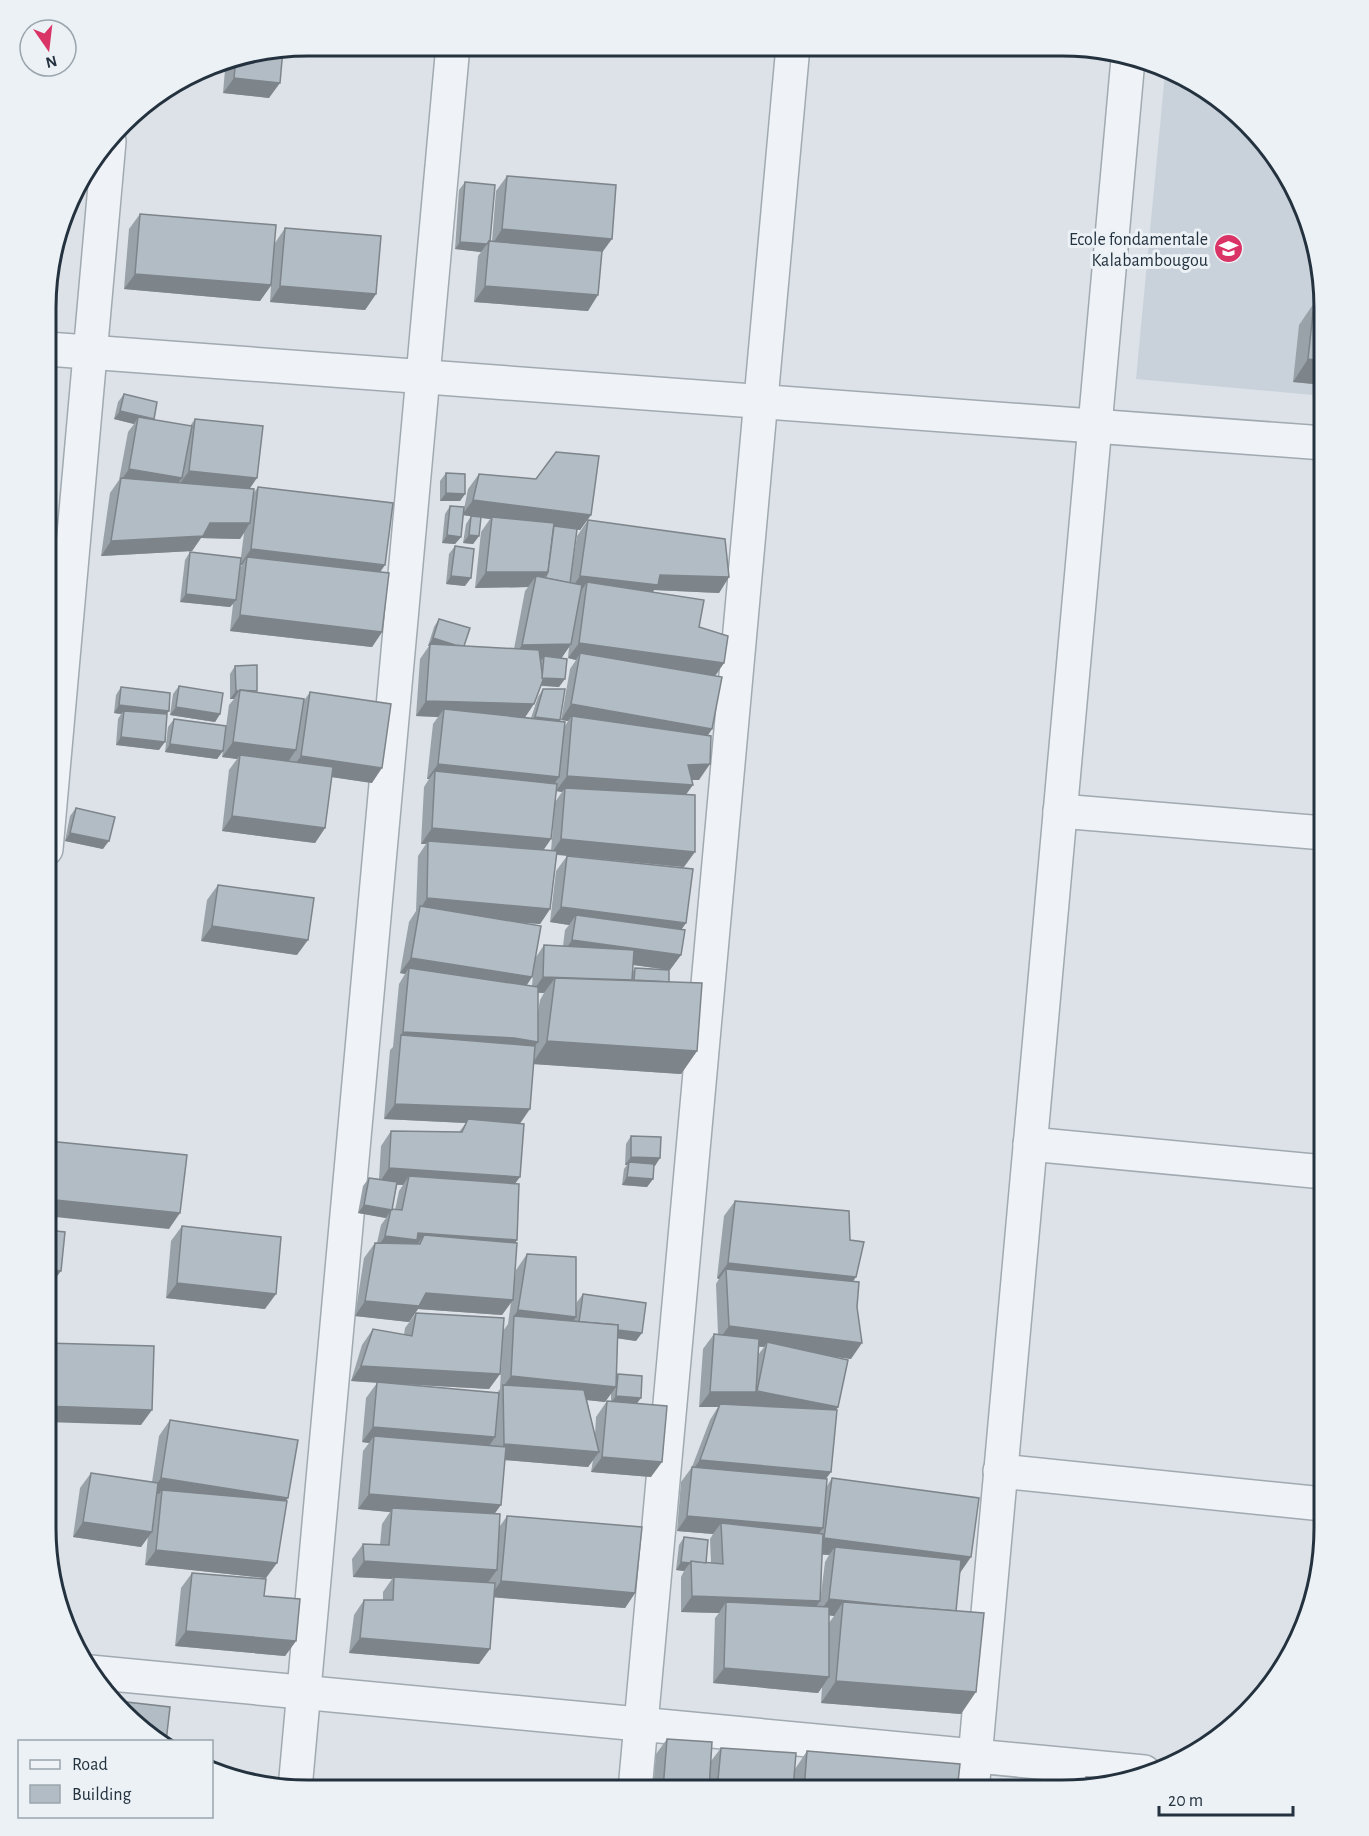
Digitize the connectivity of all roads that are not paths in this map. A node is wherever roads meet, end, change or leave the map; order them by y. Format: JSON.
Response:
{"nodes":[{"id":1,"x":452,"y":56,"type":"edge"},
{"id":2,"x":792,"y":56,"type":"edge"},
{"id":3,"x":1128,"y":64,"type":"edge"},
{"id":4,"x":108,"y":153,"type":"edge"},
{"id":5,"x":56,"y":349,"type":"edge"},
{"id":6,"x":90,"y":352,"type":"junction"},
{"id":7,"x":423,"y":377,"type":"junction"},
{"id":8,"x":761,"y":402,"type":"junction"},
{"id":9,"x":1095,"y":426,"type":"junction"},
{"id":10,"x":1314,"y":442,"type":"edge"},
{"id":11,"x":56,"y":736,"type":"edge"},
{"id":12,"x":1060,"y":811,"type":"junction"},
{"id":13,"x":1314,"y":832,"type":"edge"},
{"id":14,"x":1030,"y":1144,"type":"junction"},
{"id":15,"x":1314,"y":1171,"type":"edge"},
{"id":16,"x":1000,"y":1471,"type":"junction"},
{"id":17,"x":1314,"y":1503,"type":"edge"},
{"id":18,"x":101,"y":1673,"type":"edge"},
{"id":19,"x":304,"y":1692,"type":"junction"},
{"id":20,"x":641,"y":1724,"type":"junction"},
{"id":21,"x":975,"y":1756,"type":"junction"},
{"id":22,"x":1131,"y":1771,"type":"edge"},
{"id":23,"x":296,"y":1780,"type":"edge"},
{"id":24,"x":636,"y":1780,"type":"edge"},
{"id":25,"x":973,"y":1780,"type":"edge"}],
"edges":[{"from":1,"to":7,"type":"street"},
{"from":2,"to":8,"type":"street"},
{"from":3,"to":9,"type":"street"},
{"from":4,"to":6,"type":"street"},
{"from":5,"to":6,"type":"street"},
{"from":6,"to":7,"type":"street"},
{"from":6,"to":11,"type":"street"},
{"from":7,"to":8,"type":"street"},
{"from":7,"to":19,"type":"street"},
{"from":8,"to":9,"type":"street"},
{"from":8,"to":20,"type":"street"},
{"from":9,"to":10,"type":"street"},
{"from":9,"to":12,"type":"street"},
{"from":12,"to":13,"type":"street"},
{"from":12,"to":14,"type":"street"},
{"from":14,"to":15,"type":"street"},
{"from":14,"to":16,"type":"street"},
{"from":16,"to":17,"type":"street"},
{"from":16,"to":21,"type":"street"},
{"from":18,"to":19,"type":"street"},
{"from":19,"to":20,"type":"street"},
{"from":19,"to":23,"type":"street"},
{"from":20,"to":21,"type":"street"},
{"from":20,"to":24,"type":"street"},
{"from":21,"to":22,"type":"street"},
{"from":21,"to":25,"type":"street"}]}
